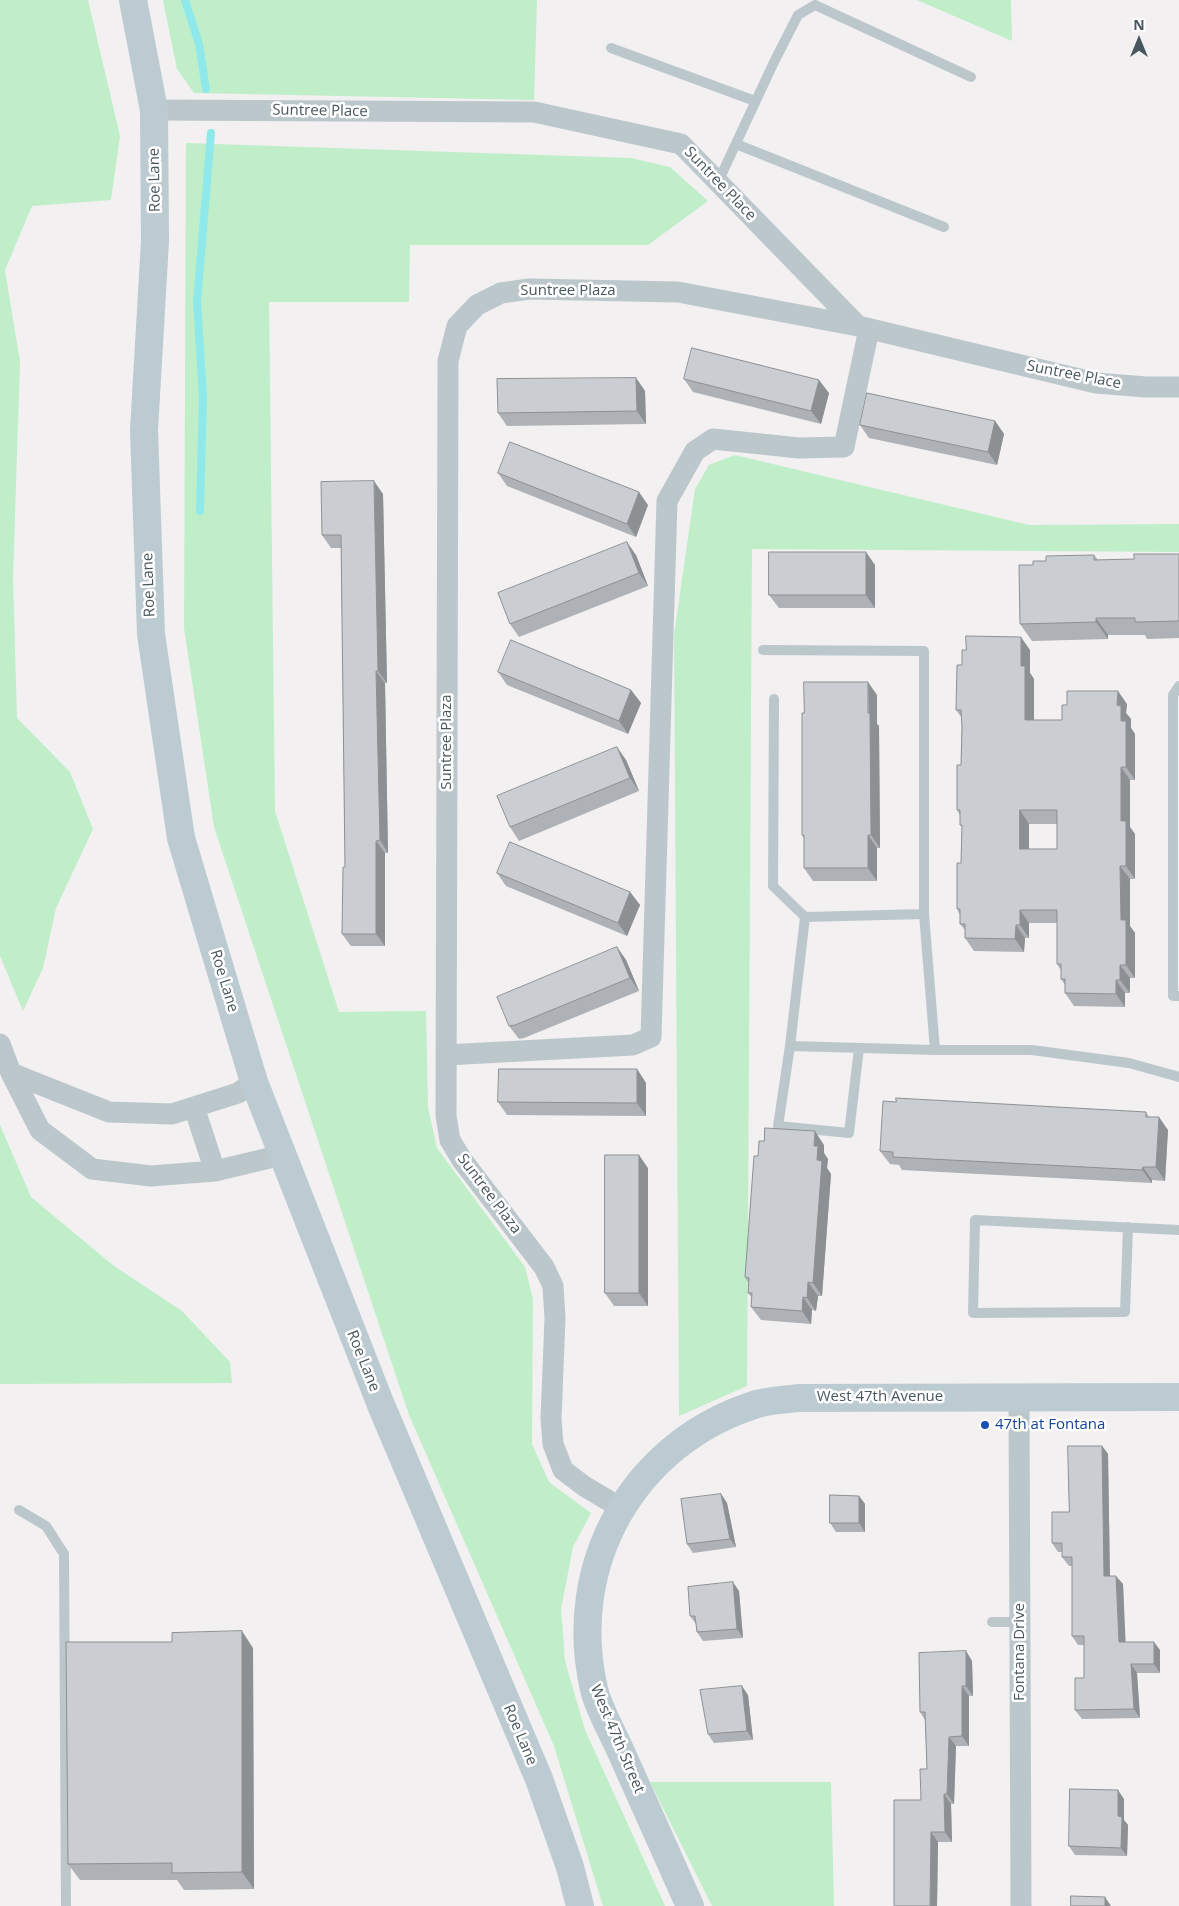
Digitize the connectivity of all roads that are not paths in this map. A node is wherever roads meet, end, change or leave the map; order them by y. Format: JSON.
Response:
{"nodes":[{"id":1,"x":133,"y":0,"type":"edge"},
{"id":2,"x":611,"y":48,"type":"dead end"},
{"id":3,"x":970,"y":77,"type":"dead end"},
{"id":4,"x":755,"y":101,"type":"junction"},
{"id":5,"x":154,"y":110,"type":"junction"},
{"id":6,"x":736,"y":144,"type":"junction"},
{"id":7,"x":718,"y":182,"type":"junction"},
{"id":8,"x":944,"y":227,"type":"dead end"},
{"id":9,"x":863,"y":327,"type":"junction"},
{"id":10,"x":1179,"y":387,"type":"edge"},
{"id":11,"x":764,"y":650,"type":"dead end"},
{"id":12,"x":1179,"y":686,"type":"edge"},
{"id":13,"x":774,"y":699,"type":"dead end"},
{"id":14,"x":1176,"y":718,"type":"edge"},
{"id":15,"x":924,"y":914,"type":"junction"},
{"id":16,"x":805,"y":917,"type":"junction"},
{"id":17,"x":1179,"y":996,"type":"edge"},
{"id":18,"x":0,"y":1044,"type":"edge"},
{"id":19,"x":790,"y":1046,"type":"junction"},
{"id":20,"x":859,"y":1048,"type":"junction"},
{"id":21,"x":935,"y":1050,"type":"junction"},
{"id":22,"x":446,"y":1055,"type":"junction"},
{"id":23,"x":11,"y":1073,"type":"junction"},
{"id":24,"x":1179,"y":1077,"type":"edge"},
{"id":25,"x":254,"y":1082,"type":"junction"},
{"id":26,"x":194,"y":1107,"type":"junction"},
{"id":27,"x":282,"y":1155,"type":"junction"},
{"id":28,"x":215,"y":1171,"type":"junction"},
{"id":29,"x":1128,"y":1227,"type":"junction"},
{"id":30,"x":1179,"y":1230,"type":"edge"},
{"id":31,"x":1179,"y":1397,"type":"edge"},
{"id":32,"x":1019,"y":1398,"type":"junction"},
{"id":33,"x":621,"y":1508,"type":"junction"},
{"id":34,"x":19,"y":1510,"type":"dead end"},
{"id":35,"x":992,"y":1622,"type":"dead end"},
{"id":36,"x":1020,"y":1622,"type":"junction"},
{"id":37,"x":66,"y":1906,"type":"edge"},
{"id":38,"x":580,"y":1906,"type":"edge"},
{"id":39,"x":690,"y":1906,"type":"edge"},
{"id":40,"x":1021,"y":1906,"type":"edge"}],
"edges":[{"from":1,"to":5,"type":"street","name":"Roe Lane"},
{"from":2,"to":4,"type":"lane"},
{"from":3,"to":4,"type":"lane"},
{"from":4,"to":6,"type":"lane"},
{"from":5,"to":7,"type":"street","name":"Suntree Place"},
{"from":5,"to":25,"type":"street","name":"Roe Lane"},
{"from":6,"to":7,"type":"lane"},
{"from":6,"to":8,"type":"lane"},
{"from":7,"to":9,"type":"street","name":"Suntree Place"},
{"from":9,"to":10,"type":"street","name":"Suntree Place"},
{"from":9,"to":22,"type":"street"},
{"from":9,"to":22,"type":"street","name":"Suntree Plaza"},
{"from":11,"to":15,"type":"lane"},
{"from":12,"to":14,"type":"lane"},
{"from":13,"to":16,"type":"lane"},
{"from":14,"to":17,"type":"lane"},
{"from":15,"to":16,"type":"lane"},
{"from":15,"to":21,"type":"lane"},
{"from":16,"to":19,"type":"lane"},
{"from":18,"to":23,"type":"street"},
{"from":19,"to":20,"type":"lane"},
{"from":19,"to":20,"type":"lane"},
{"from":20,"to":21,"type":"lane"},
{"from":21,"to":24,"type":"lane"},
{"from":22,"to":33,"type":"street","name":"Suntree Plaza"},
{"from":23,"to":26,"type":"street"},
{"from":23,"to":28,"type":"street"},
{"from":25,"to":26,"type":"street"},
{"from":25,"to":27,"type":"street","name":"Roe Lane"},
{"from":26,"to":28,"type":"street"},
{"from":27,"to":28,"type":"street"},
{"from":27,"to":38,"type":"street","name":"Roe Lane"},
{"from":29,"to":29,"type":"lane"},
{"from":29,"to":30,"type":"lane"},
{"from":31,"to":32,"type":"street","name":"West 47th Avenue"},
{"from":32,"to":33,"type":"street","name":"West 47th Avenue"},
{"from":32,"to":36,"type":"street","name":"Fontana Drive"},
{"from":33,"to":39,"type":"street","name":"West 47th Street"},
{"from":34,"to":37,"type":"lane"},
{"from":35,"to":36,"type":"lane"},
{"from":36,"to":40,"type":"street","name":"Fontana Drive"}]}
